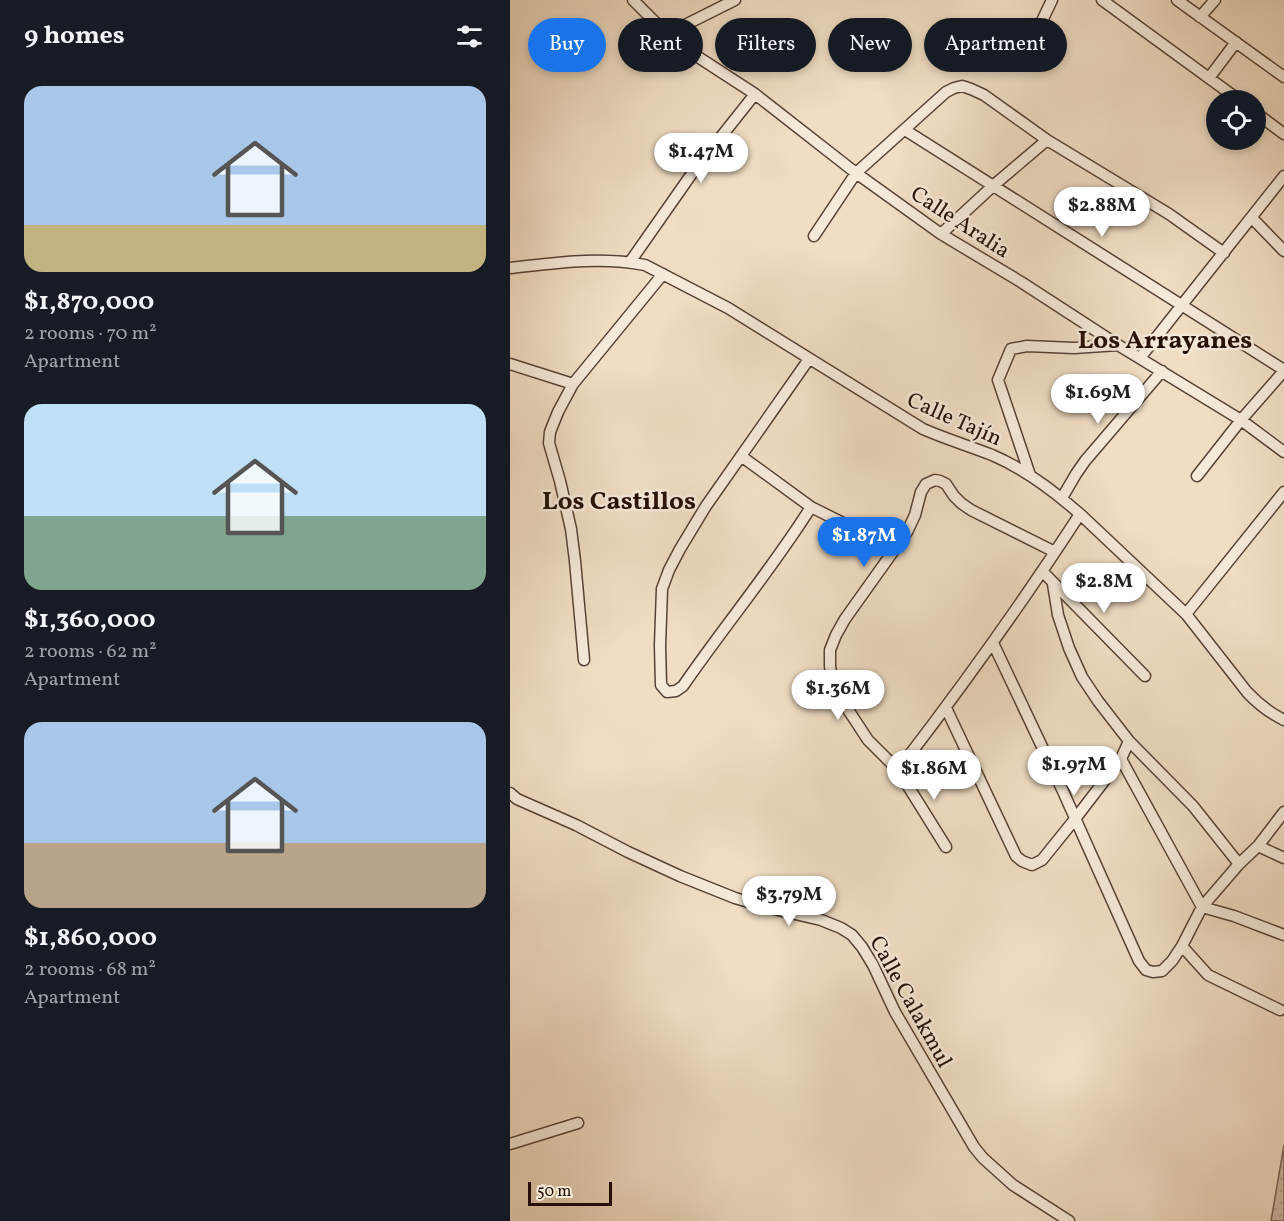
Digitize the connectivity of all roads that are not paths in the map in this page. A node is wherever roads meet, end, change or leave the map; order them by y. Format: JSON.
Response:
{"nodes":[{"id":1,"x":633,"y":0,"type":"edge"},
{"id":2,"x":735,"y":0,"type":"edge"},
{"id":3,"x":1052,"y":0,"type":"edge"},
{"id":4,"x":1102,"y":0,"type":"edge"},
{"id":5,"x":1178,"y":0,"type":"edge"},
{"id":6,"x":1215,"y":0,"type":"edge"},
{"id":7,"x":1200,"y":17,"type":"junction"},
{"id":8,"x":651,"y":18,"type":"edge"},
{"id":9,"x":699,"y":18,"type":"edge"},
{"id":10,"x":1043,"y":18,"type":"edge"},
{"id":11,"x":1236,"y":42,"type":"junction"},
{"id":12,"x":703,"y":60,"type":"edge"},
{"id":13,"x":1284,"y":77,"type":"edge"},
{"id":14,"x":1209,"y":78,"type":"junction"},
{"id":15,"x":1225,"y":90,"type":"edge"},
{"id":16,"x":755,"y":94,"type":"junction"},
{"id":17,"x":1266,"y":120,"type":"edge"},
{"id":18,"x":905,"y":130,"type":"junction"},
{"id":19,"x":1284,"y":134,"type":"edge"},
{"id":20,"x":1047,"y":140,"type":"junction"},
{"id":21,"x":856,"y":173,"type":"junction"},
{"id":22,"x":1282,"y":181,"type":"edge"},
{"id":23,"x":994,"y":185,"type":"junction"},
{"id":24,"x":1252,"y":218,"type":"junction"},
{"id":25,"x":941,"y":234,"type":"junction"},
{"id":26,"x":814,"y":236,"type":"dead end"},
{"id":27,"x":1284,"y":250,"type":"edge"},
{"id":28,"x":1224,"y":253,"type":"junction"},
{"id":29,"x":630,"y":262,"type":"junction"},
{"id":30,"x":510,"y":268,"type":"edge"},
{"id":31,"x":663,"y":274,"type":"junction"},
{"id":32,"x":1181,"y":305,"type":"junction"},
{"id":33,"x":1118,"y":345,"type":"junction"},
{"id":34,"x":1140,"y":358,"type":"junction"},
{"id":35,"x":809,"y":359,"type":"junction"},
{"id":36,"x":510,"y":364,"type":"edge"},
{"id":37,"x":1284,"y":370,"type":"edge"},
{"id":38,"x":1162,"y":371,"type":"junction"},
{"id":39,"x":573,"y":384,"type":"junction"},
{"id":40,"x":1241,"y":420,"type":"junction"},
{"id":41,"x":1284,"y":452,"type":"edge"},
{"id":42,"x":741,"y":456,"type":"junction"},
{"id":43,"x":1030,"y":475,"type":"junction"},
{"id":44,"x":1197,"y":476,"type":"dead end"},
{"id":45,"x":1284,"y":492,"type":"edge"},
{"id":46,"x":1062,"y":498,"type":"junction"},
{"id":47,"x":811,"y":507,"type":"junction"},
{"id":48,"x":1080,"y":514,"type":"junction"},
{"id":49,"x":895,"y":549,"type":"junction"},
{"id":50,"x":1055,"y":552,"type":"junction"},
{"id":51,"x":1042,"y":571,"type":"junction"},
{"id":52,"x":1053,"y":584,"type":"junction"},
{"id":53,"x":1186,"y":614,"type":"junction"},
{"id":54,"x":993,"y":643,"type":"junction"},
{"id":55,"x":584,"y":660,"type":"dead end"},
{"id":56,"x":1145,"y":676,"type":"dead end"},
{"id":57,"x":946,"y":708,"type":"junction"},
{"id":58,"x":1284,"y":720,"type":"edge"},
{"id":59,"x":1129,"y":741,"type":"junction"},
{"id":60,"x":1121,"y":759,"type":"junction"},
{"id":61,"x":898,"y":770,"type":"junction"},
{"id":62,"x":512,"y":799,"type":"edge"},
{"id":63,"x":1284,"y":812,"type":"edge"},
{"id":64,"x":1075,"y":819,"type":"junction"},
{"id":65,"x":1258,"y":846,"type":"junction"},
{"id":66,"x":946,"y":847,"type":"dead end"},
{"id":67,"x":1284,"y":858,"type":"edge"},
{"id":68,"x":1239,"y":864,"type":"junction"},
{"id":69,"x":1202,"y":907,"type":"junction"},
{"id":70,"x":1284,"y":935,"type":"edge"},
{"id":71,"x":1182,"y":946,"type":"junction"},
{"id":72,"x":1280,"y":1010,"type":"dead end"},
{"id":73,"x":578,"y":1123,"type":"dead end"},
{"id":74,"x":510,"y":1144,"type":"edge"},
{"id":75,"x":1069,"y":1221,"type":"edge"}],
"edges":[{"from":1,"to":8,"type":"street","name":"Calle Aralia"},
{"from":2,"to":9,"type":"street"},
{"from":3,"to":10,"type":"street"},
{"from":4,"to":14,"type":"street"},
{"from":5,"to":7,"type":"street"},
{"from":6,"to":7,"type":"street"},
{"from":7,"to":11,"type":"street"},
{"from":11,"to":13,"type":"street"},
{"from":11,"to":14,"type":"street"},
{"from":12,"to":16,"type":"street","name":"Calle Aralia"},
{"from":14,"to":15,"type":"street"},
{"from":16,"to":21,"type":"street","name":"Calle Aralia"},
{"from":16,"to":29,"type":"street"},
{"from":17,"to":19,"type":"street"},
{"from":18,"to":20,"type":"street"},
{"from":18,"to":21,"type":"street"},
{"from":18,"to":23,"type":"street"},
{"from":20,"to":23,"type":"street"},
{"from":20,"to":28,"type":"street"},
{"from":21,"to":25,"type":"street","name":"Calle Aralia"},
{"from":21,"to":26,"type":"street"},
{"from":22,"to":24,"type":"street"},
{"from":23,"to":25,"type":"street"},
{"from":23,"to":32,"type":"street"},
{"from":24,"to":27,"type":"street"},
{"from":24,"to":28,"type":"street"},
{"from":25,"to":33,"type":"street","name":"Calle Aralia"},
{"from":28,"to":32,"type":"street"},
{"from":29,"to":30,"type":"street","name":"Calle Tajín"},
{"from":29,"to":31,"type":"street","name":"Calle Tajín"},
{"from":31,"to":35,"type":"street","name":"Calle Tajín"},
{"from":31,"to":39,"type":"street"},
{"from":32,"to":34,"type":"street"},
{"from":32,"to":37,"type":"street"},
{"from":33,"to":34,"type":"street","name":"Calle Aralia"},
{"from":33,"to":43,"type":"street"},
{"from":34,"to":38,"type":"street","name":"Calle Aralia"},
{"from":35,"to":42,"type":"street"},
{"from":35,"to":43,"type":"street","name":"Calle Tajín"},
{"from":36,"to":39,"type":"street"},
{"from":37,"to":40,"type":"street"},
{"from":38,"to":40,"type":"street","name":"Calle Aralia"},
{"from":38,"to":46,"type":"street"},
{"from":39,"to":55,"type":"street"},
{"from":40,"to":41,"type":"street","name":"Calle Aralia"},
{"from":40,"to":44,"type":"street"},
{"from":42,"to":47,"type":"street"},
{"from":42,"to":47,"type":"street"},
{"from":43,"to":46,"type":"street","name":"Calle Tajín"},
{"from":45,"to":53,"type":"street"},
{"from":46,"to":48,"type":"street","name":"Calle Tajín"},
{"from":47,"to":49,"type":"street"},
{"from":48,"to":50,"type":"street"},
{"from":48,"to":53,"type":"street","name":"Calle Tajín"},
{"from":49,"to":50,"type":"street"},
{"from":49,"to":61,"type":"street"},
{"from":50,"to":51,"type":"street"},
{"from":51,"to":52,"type":"street"},
{"from":51,"to":54,"type":"street"},
{"from":52,"to":56,"type":"street"},
{"from":52,"to":59,"type":"street"},
{"from":53,"to":58,"type":"street","name":"Calle Tajín"},
{"from":54,"to":57,"type":"street"},
{"from":54,"to":64,"type":"street"},
{"from":57,"to":61,"type":"street"},
{"from":57,"to":64,"type":"street"},
{"from":59,"to":60,"type":"street"},
{"from":59,"to":68,"type":"street"},
{"from":60,"to":64,"type":"street"},
{"from":60,"to":69,"type":"street"},
{"from":61,"to":66,"type":"street"},
{"from":62,"to":75,"type":"street","name":"Calle Calakmul"},
{"from":63,"to":65,"type":"street"},
{"from":64,"to":71,"type":"street"},
{"from":65,"to":67,"type":"street"},
{"from":65,"to":68,"type":"street"},
{"from":68,"to":69,"type":"street"},
{"from":69,"to":70,"type":"street"},
{"from":69,"to":71,"type":"street"},
{"from":71,"to":72,"type":"street"},
{"from":73,"to":74,"type":"street"}]}
